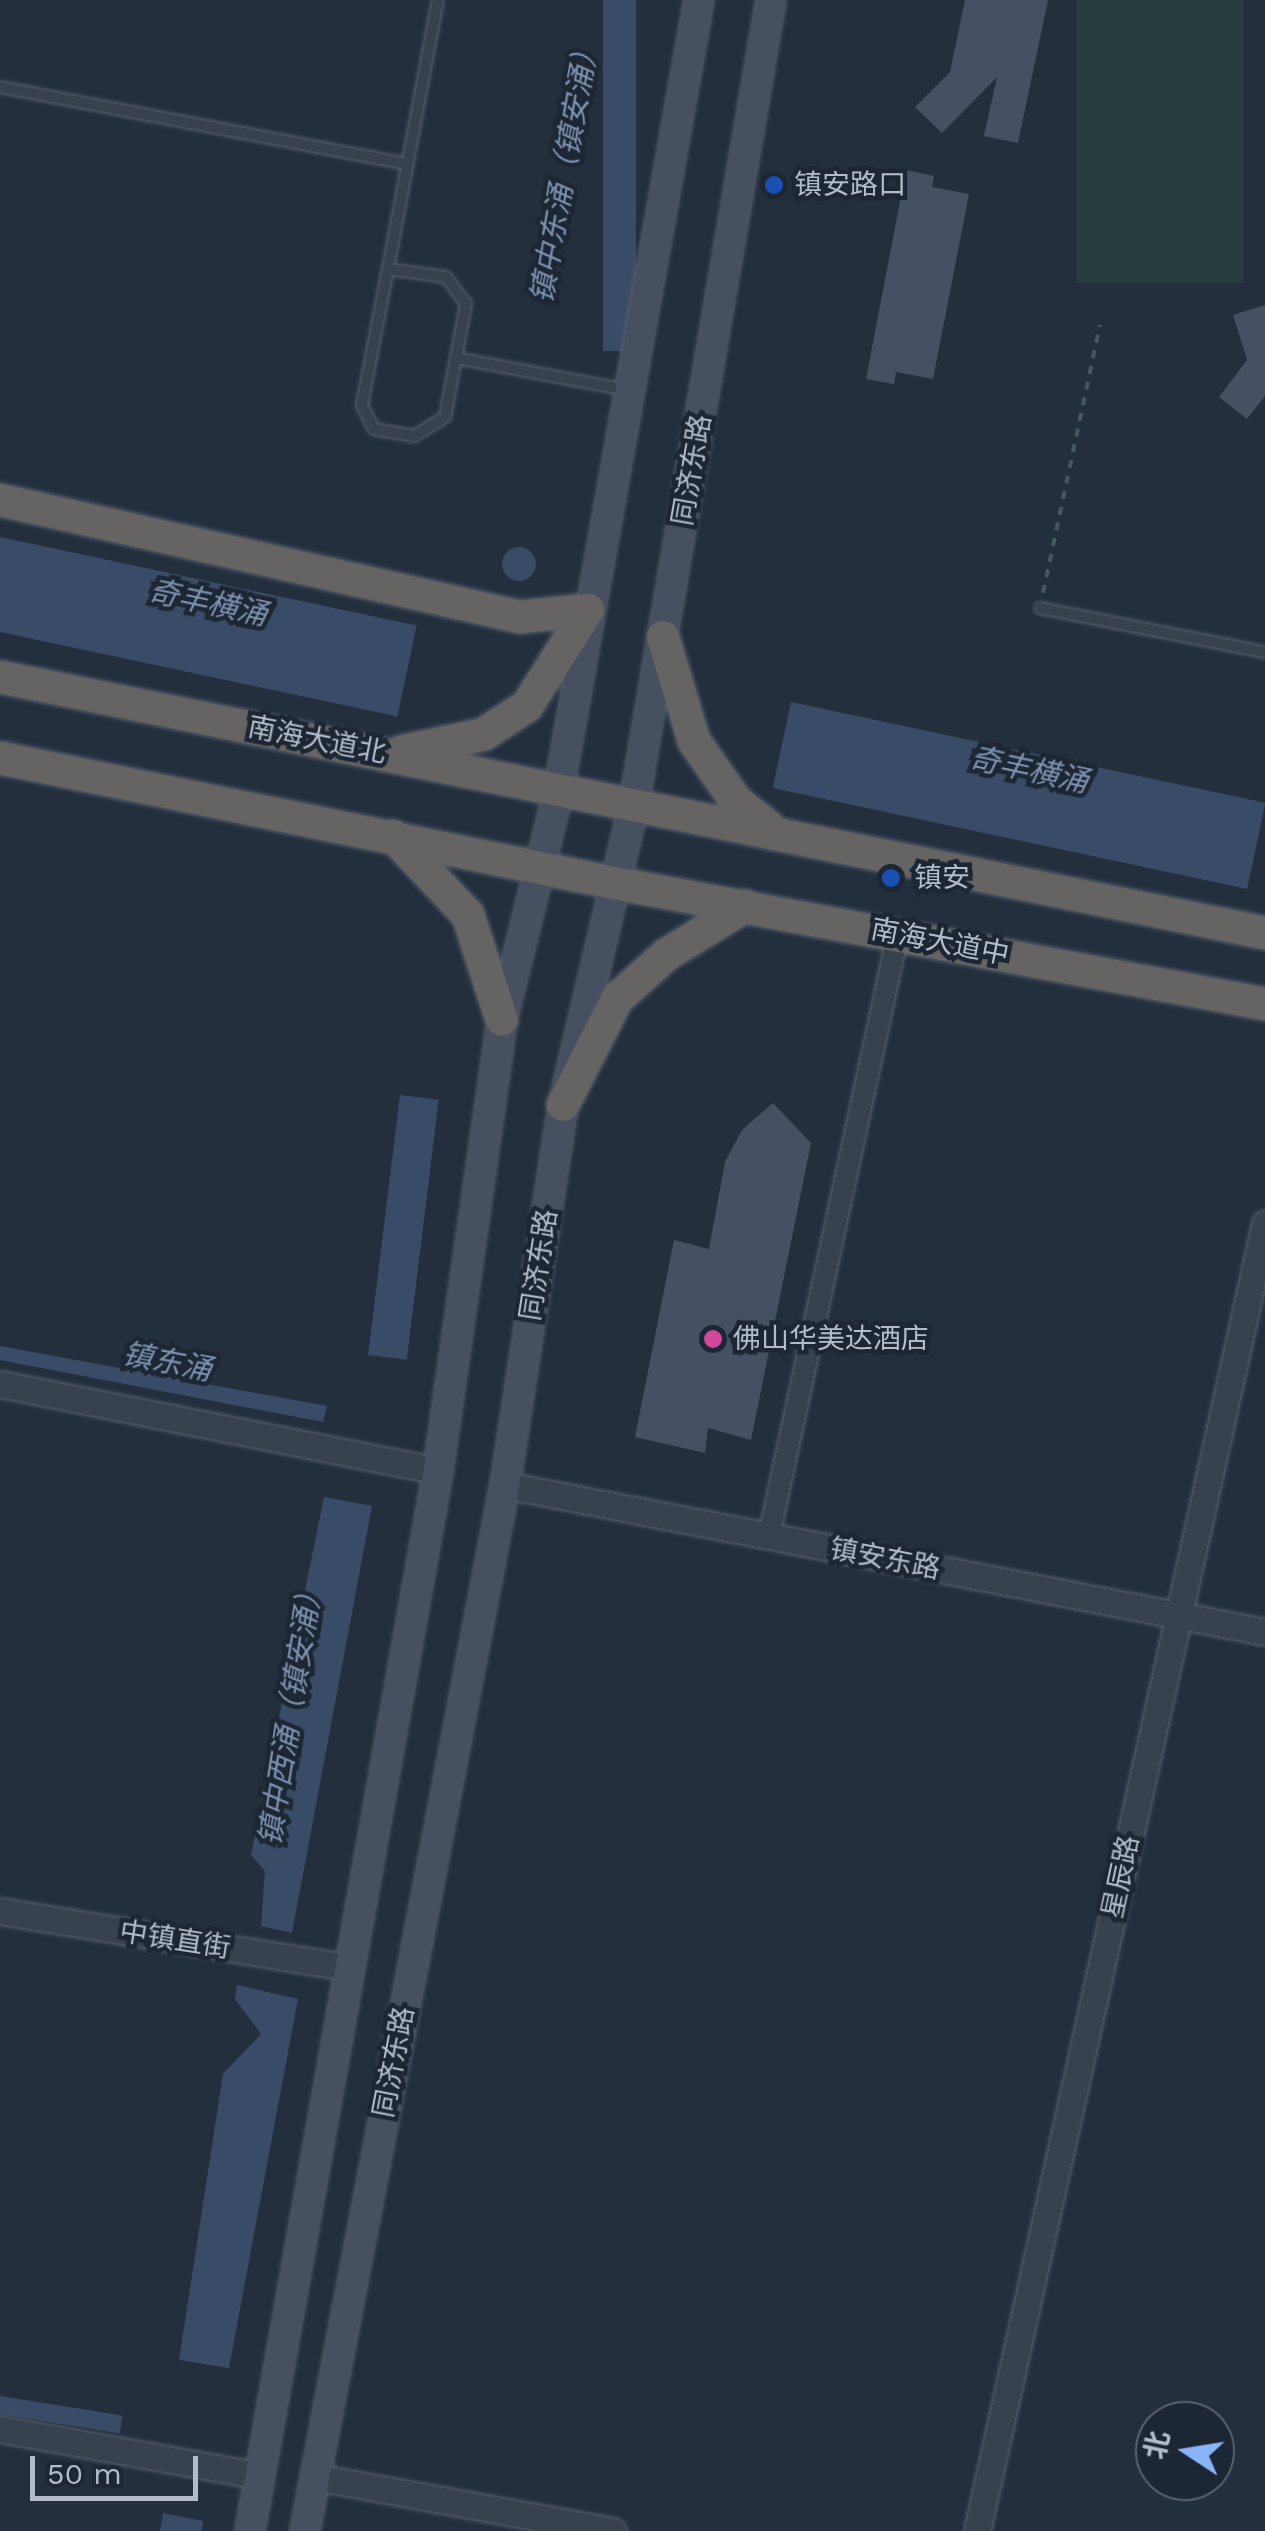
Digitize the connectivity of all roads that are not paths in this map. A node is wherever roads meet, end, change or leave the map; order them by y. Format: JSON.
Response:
{"nodes":[{"id":1,"x":438,"y":0,"type":"edge"},
{"id":2,"x":699,"y":0,"type":"edge"},
{"id":3,"x":770,"y":0,"type":"edge"},
{"id":4,"x":0,"y":87,"type":"edge"},
{"id":5,"x":407,"y":164,"type":"junction"},
{"id":6,"x":388,"y":268,"type":"junction"},
{"id":7,"x":456,"y":358,"type":"junction"},
{"id":8,"x":628,"y":390,"type":"junction"},
{"id":9,"x":0,"y":500,"type":"edge"},
{"id":10,"x":1040,"y":608,"type":"road end"},
{"id":11,"x":588,"y":610,"type":"junction"},
{"id":12,"x":663,"y":637,"type":"junction"},
{"id":13,"x":1265,"y":652,"type":"edge"},
{"id":14,"x":0,"y":677,"type":"edge"},
{"id":15,"x":389,"y":755,"type":"junction"},
{"id":16,"x":0,"y":758,"type":"edge"},
{"id":17,"x":560,"y":789,"type":"junction"},
{"id":18,"x":634,"y":804,"type":"junction"},
{"id":19,"x":775,"y":832,"type":"junction"},
{"id":20,"x":393,"y":836,"type":"junction"},
{"id":21,"x":538,"y":866,"type":"junction"},
{"id":22,"x":614,"y":883,"type":"junction"},
{"id":23,"x":745,"y":906,"type":"junction"},
{"id":24,"x":1265,"y":933,"type":"edge"},
{"id":25,"x":898,"y":934,"type":"junction"},
{"id":26,"x":1265,"y":1004,"type":"edge"},
{"id":27,"x":502,"y":1020,"type":"junction"},
{"id":28,"x":564,"y":1105,"type":"junction"},
{"id":29,"x":1265,"y":1224,"type":"edge"},
{"id":30,"x":0,"y":1384,"type":"edge"},
{"id":31,"x":438,"y":1471,"type":"junction"},
{"id":32,"x":505,"y":1485,"type":"junction"},
{"id":33,"x":769,"y":1536,"type":"junction"},
{"id":34,"x":1179,"y":1616,"type":"junction"},
{"id":35,"x":1265,"y":1632,"type":"edge"},
{"id":36,"x":0,"y":1911,"type":"edge"},
{"id":37,"x":350,"y":1968,"type":"junction"},
{"id":38,"x":0,"y":2429,"type":"edge"},
{"id":39,"x":260,"y":2476,"type":"junction"},
{"id":40,"x":315,"y":2477,"type":"junction"},
{"id":41,"x":250,"y":2531,"type":"edge"},
{"id":42,"x":305,"y":2531,"type":"edge"},
{"id":43,"x":613,"y":2531,"type":"edge"},
{"id":44,"x":977,"y":2531,"type":"edge"}],
"edges":[{"from":1,"to":5,"type":"lane"},
{"from":2,"to":8,"type":"main road"},
{"from":3,"to":12,"type":"main road","name":"同济东路"},
{"from":4,"to":5,"type":"lane"},
{"from":5,"to":6,"type":"lane"},
{"from":6,"to":7,"type":"lane"},
{"from":6,"to":7,"type":"lane"},
{"from":7,"to":8,"type":"lane"},
{"from":8,"to":11,"type":"main road"},
{"from":9,"to":11,"type":"highway"},
{"from":10,"to":13,"type":"lane"},
{"from":11,"to":15,"type":"highway"},
{"from":11,"to":17,"type":"main road"},
{"from":12,"to":18,"type":"main road","name":"同济东路"},
{"from":12,"to":19,"type":"highway"},
{"from":14,"to":15,"type":"highway","name":"南海大道北"},
{"from":15,"to":17,"type":"highway","name":"南海大道北"},
{"from":16,"to":20,"type":"highway"},
{"from":17,"to":18,"type":"highway","name":"南海大道北"},
{"from":17,"to":21,"type":"main road"},
{"from":18,"to":19,"type":"highway"},
{"from":18,"to":22,"type":"main road","name":"同济东路"},
{"from":19,"to":24,"type":"highway"},
{"from":20,"to":21,"type":"highway"},
{"from":20,"to":27,"type":"highway"},
{"from":21,"to":22,"type":"highway"},
{"from":21,"to":27,"type":"main road"},
{"from":22,"to":23,"type":"highway","name":"南海大道中"},
{"from":22,"to":28,"type":"main road","name":"同济东路"},
{"from":23,"to":25,"type":"highway","name":"南海大道中"},
{"from":23,"to":28,"type":"highway"},
{"from":25,"to":26,"type":"highway","name":"南海大道中"},
{"from":25,"to":33,"type":"street"},
{"from":27,"to":31,"type":"main road"},
{"from":28,"to":32,"type":"main road","name":"同济东路"},
{"from":29,"to":34,"type":"street","name":"星辰路"},
{"from":30,"to":31,"type":"street"},
{"from":31,"to":37,"type":"main road"},
{"from":32,"to":33,"type":"street","name":"镇安东路"},
{"from":32,"to":40,"type":"main road","name":"同济东路"},
{"from":33,"to":34,"type":"street","name":"镇安东路"},
{"from":34,"to":35,"type":"street","name":"镇安东路"},
{"from":34,"to":44,"type":"street","name":"星辰路"},
{"from":36,"to":37,"type":"street","name":"中镇直街"},
{"from":37,"to":39,"type":"main road"},
{"from":38,"to":39,"type":"street"},
{"from":39,"to":41,"type":"main road"},
{"from":40,"to":42,"type":"main road","name":"同济东路"},
{"from":40,"to":43,"type":"street"}]}
